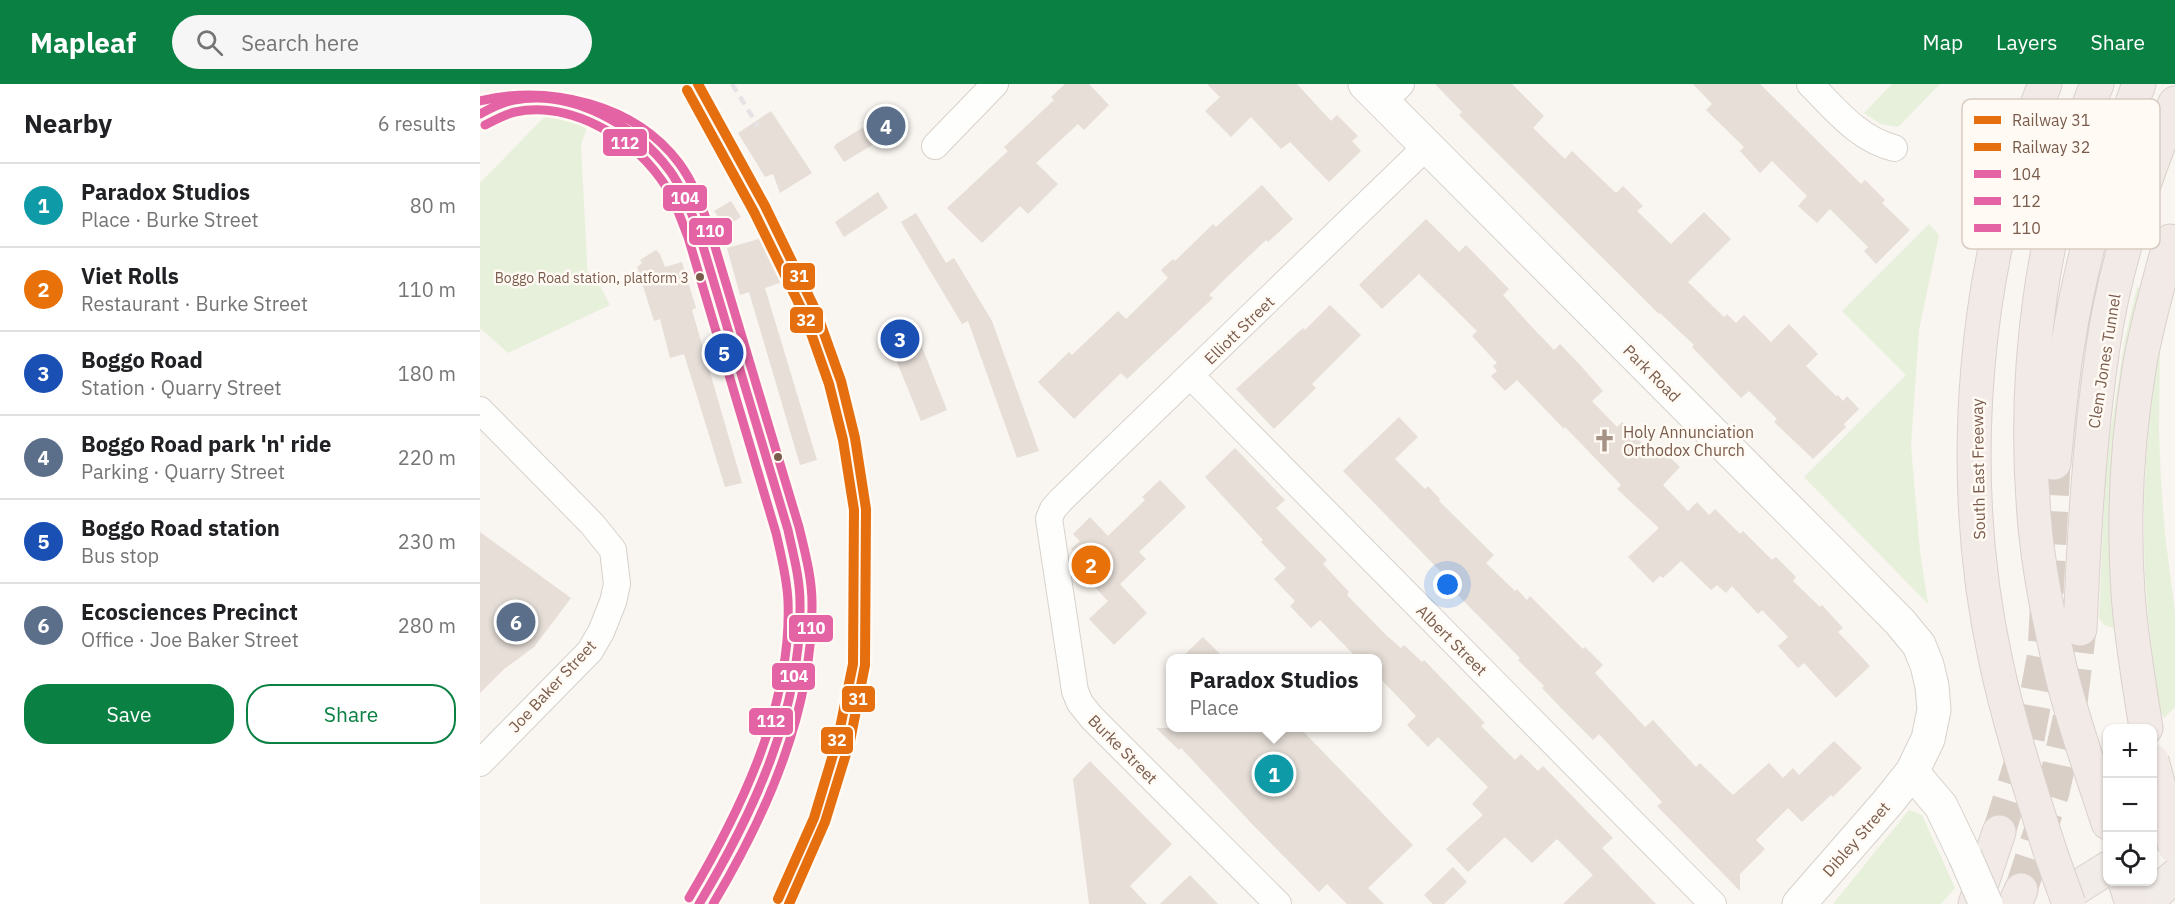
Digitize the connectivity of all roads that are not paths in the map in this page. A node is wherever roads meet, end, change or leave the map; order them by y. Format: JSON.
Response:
{"nodes":[{"id":1,"x":995,"y":84,"type":"edge"},
{"id":2,"x":1810,"y":84,"type":"edge"},
{"id":3,"x":2045,"y":84,"type":"edge"},
{"id":4,"x":2097,"y":84,"type":"edge"},
{"id":5,"x":2139,"y":84,"type":"edge"},
{"id":6,"x":1383,"y":90,"type":"edge"},
{"id":7,"x":2040,"y":99,"type":"edge"},
{"id":8,"x":2092,"y":99,"type":"edge"},
{"id":9,"x":2134,"y":99,"type":"edge"},
{"id":10,"x":2175,"y":103,"type":"edge"},
{"id":11,"x":2160,"y":142,"type":"edge"},
{"id":12,"x":935,"y":146,"type":"dead end"},
{"id":13,"x":1427,"y":146,"type":"junction"},
{"id":14,"x":1894,"y":148,"type":"dead end"},
{"id":15,"x":2170,"y":241,"type":"dead end"},
{"id":16,"x":1996,"y":249,"type":"edge"},
{"id":17,"x":2049,"y":249,"type":"edge"},
{"id":18,"x":2087,"y":249,"type":"edge"},
{"id":19,"x":2125,"y":249,"type":"edge"},
{"id":20,"x":1191,"y":376,"type":"junction"},
{"id":21,"x":480,"y":410,"type":"edge"},
{"id":22,"x":2054,"y":463,"type":"tunnel mouth"},
{"id":23,"x":1050,"y":514,"type":"joint"},
{"id":24,"x":2080,"y":629,"type":"tunnel mouth"},
{"id":25,"x":2144,"y":724,"type":"edge"},
{"id":26,"x":480,"y":763,"type":"edge"},
{"id":27,"x":1912,"y":772,"type":"junction"},
{"id":28,"x":2157,"y":778,"type":"edge"},
{"id":29,"x":2103,"y":808,"type":"edge"},
{"id":30,"x":2175,"y":817,"type":"edge"},
{"id":31,"x":1999,"y":832,"type":"tunnel mouth"},
{"id":32,"x":2157,"y":833,"type":"edge"},
{"id":33,"x":2175,"y":847,"type":"edge"},
{"id":34,"x":2103,"y":872,"type":"edge"},
{"id":35,"x":2175,"y":876,"type":"edge"},
{"id":36,"x":2126,"y":886,"type":"edge"},
{"id":37,"x":2071,"y":897,"type":"edge"},
{"id":38,"x":1278,"y":904,"type":"edge"},
{"id":39,"x":1713,"y":904,"type":"edge"},
{"id":40,"x":1799,"y":904,"type":"edge"},
{"id":41,"x":1975,"y":904,"type":"edge"},
{"id":42,"x":1986,"y":904,"type":"edge"},
{"id":43,"x":2132,"y":904,"type":"edge"},
{"id":44,"x":2144,"y":904,"type":"edge"}],
"edges":[{"from":1,"to":12,"type":"street"},
{"from":2,"to":14,"type":"street"},
{"from":3,"to":7,"type":"highway","name":"South East Freeway","bridge":true},
{"from":4,"to":8,"type":"highway"},
{"from":5,"to":9,"type":"highway"},
{"from":6,"to":13,"type":"street","name":"Park Road"},
{"from":10,"to":11,"type":"highway","name":"Clem Jones Tunnel"},
{"from":13,"to":20,"type":"street","name":"Elliott Street"},
{"from":13,"to":27,"type":"street","name":"Park Road"},
{"from":15,"to":25,"type":"highway"},
{"from":16,"to":37,"type":"highway","name":"South East Freeway","bridge":true},
{"from":17,"to":29,"type":"highway"},
{"from":18,"to":22,"type":"highway"},
{"from":19,"to":24,"type":"highway","name":"Clem Jones Tunnel"},
{"from":20,"to":23,"type":"street","name":"Elliott Street"},
{"from":20,"to":39,"type":"street","name":"Albert Street"},
{"from":21,"to":26,"type":"street","name":"Joe Baker Street"},
{"from":23,"to":38,"type":"street","name":"Burke Street"},
{"from":27,"to":40,"type":"street","name":"Dibley Street"},
{"from":27,"to":42,"type":"street","bridge":true},
{"from":28,"to":33,"type":"highway","bridge":true},
{"from":30,"to":32,"type":"highway"},
{"from":31,"to":41,"type":"highway"},
{"from":34,"to":37,"type":"highway"},
{"from":35,"to":44,"type":"highway"},
{"from":36,"to":43,"type":"highway"}]}
